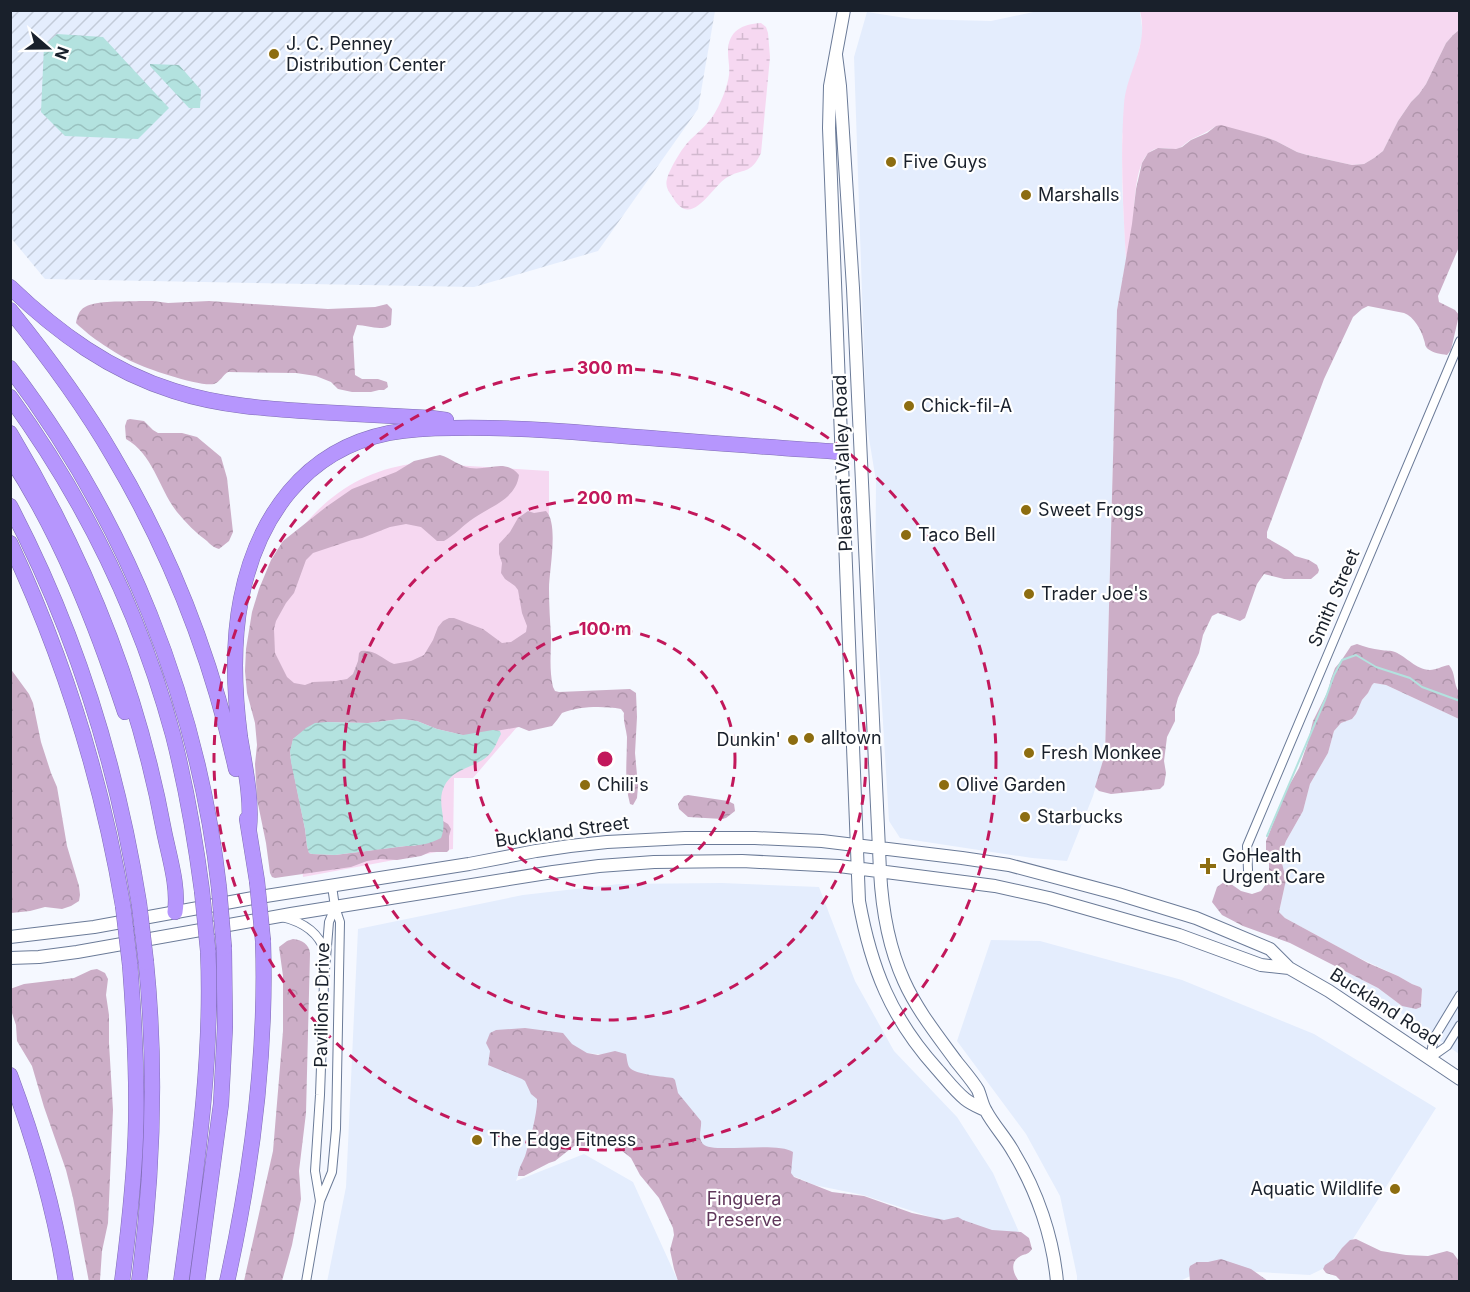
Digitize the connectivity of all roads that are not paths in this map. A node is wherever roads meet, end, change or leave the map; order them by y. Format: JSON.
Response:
{"nodes":[{"id":1,"x":844,"y":10,"type":"edge"},
{"id":2,"x":836,"y":55,"type":"junction"},
{"id":3,"x":834,"y":258,"type":"junction"},
{"id":4,"x":852,"y":258,"type":"junction"},
{"id":5,"x":852,"y":271,"type":"junction"},
{"id":6,"x":835,"y":272,"type":"junction"},
{"id":7,"x":10,"y":286,"type":"edge"},
{"id":8,"x":10,"y":310,"type":"edge"},
{"id":9,"x":1460,"y":341,"type":"edge"},
{"id":10,"x":10,"y":369,"type":"edge"},
{"id":11,"x":10,"y":397,"type":"edge"},
{"id":12,"x":481,"y":426,"type":"junction"},
{"id":13,"x":10,"y":433,"type":"edge"},
{"id":14,"x":842,"y":452,"type":"junction"},
{"id":15,"x":860,"y":452,"type":"junction"},
{"id":16,"x":10,"y":457,"type":"edge"},
{"id":17,"x":10,"y":506,"type":"edge"},
{"id":18,"x":10,"y":543,"type":"edge"},
{"id":19,"x":849,"y":652,"type":"junction"},
{"id":20,"x":869,"y":659,"type":"junction"},
{"id":21,"x":249,"y":829,"type":"junction"},
{"id":22,"x":661,"y":839,"type":"junction"},
{"id":23,"x":856,"y":845,"type":"junction"},
{"id":24,"x":879,"y":848,"type":"junction"},
{"id":25,"x":662,"y":862,"type":"junction"},
{"id":26,"x":857,"y":867,"type":"junction"},
{"id":27,"x":1248,"y":870,"type":"dead end"},
{"id":28,"x":880,"y":871,"type":"junction"},
{"id":29,"x":332,"y":886,"type":"junction"},
{"id":30,"x":1118,"y":894,"type":"joint"},
{"id":31,"x":1138,"y":900,"type":"junction"},
{"id":32,"x":335,"y":907,"type":"junction"},
{"id":33,"x":175,"y":912,"type":"junction"},
{"id":34,"x":278,"y":916,"type":"junction"},
{"id":35,"x":1128,"y":920,"type":"junction"},
{"id":36,"x":179,"y":934,"type":"junction"},
{"id":37,"x":10,"y":937,"type":"edge"},
{"id":38,"x":326,"y":956,"type":"junction"},
{"id":39,"x":10,"y":958,"type":"edge"},
{"id":40,"x":1289,"y":968,"type":"junction"},
{"id":41,"x":1460,"y":995,"type":"edge"},
{"id":42,"x":1460,"y":1025,"type":"edge"},
{"id":43,"x":1430,"y":1058,"type":"junction"},
{"id":44,"x":10,"y":1075,"type":"edge"},
{"id":45,"x":1460,"y":1078,"type":"edge"},
{"id":46,"x":320,"y":1095,"type":"junction"},
{"id":47,"x":336,"y":1105,"type":"junction"},
{"id":48,"x":985,"y":1110,"type":"junction"},
{"id":49,"x":320,"y":1201,"type":"junction"},
{"id":50,"x":66,"y":1281,"type":"edge"},
{"id":51,"x":122,"y":1281,"type":"edge"},
{"id":52,"x":139,"y":1281,"type":"edge"},
{"id":53,"x":181,"y":1281,"type":"edge"},
{"id":54,"x":197,"y":1281,"type":"edge"},
{"id":55,"x":227,"y":1281,"type":"edge"},
{"id":56,"x":306,"y":1281,"type":"edge"},
{"id":57,"x":1057,"y":1281,"type":"edge"}],
"edges":[{"from":1,"to":2,"type":"main road","name":"Pleasant Valley Road"},
{"from":2,"to":3,"type":"main road","name":"Pleasant Valley Road"},
{"from":2,"to":4,"type":"main road","name":"Pleasant Valley Road"},
{"from":3,"to":4,"type":"main road"},
{"from":3,"to":6,"type":"main road","name":"Pleasant Valley Road"},
{"from":4,"to":5,"type":"main road","name":"Pleasant Valley Road"},
{"from":5,"to":6,"type":"main road"},
{"from":5,"to":15,"type":"main road","name":"Pleasant Valley Road"},
{"from":6,"to":14,"type":"main road","name":"Pleasant Valley Road"},
{"from":7,"to":12,"type":"highway"},
{"from":8,"to":21,"type":"highway"},
{"from":9,"to":27,"type":"street","name":"Smith Street"},
{"from":10,"to":54,"type":"highway","bridge":true},
{"from":11,"to":53,"type":"highway","bridge":true},
{"from":12,"to":14,"type":"highway"},
{"from":12,"to":21,"type":"highway"},
{"from":13,"to":33,"type":"highway"},
{"from":14,"to":15,"type":"main road"},
{"from":14,"to":19,"type":"main road","name":"Pleasant Valley Road"},
{"from":15,"to":20,"type":"main road","name":"Pleasant Valley Road"},
{"from":16,"to":33,"type":"highway"},
{"from":17,"to":52,"type":"highway","bridge":true},
{"from":18,"to":51,"type":"highway","bridge":true},
{"from":19,"to":20,"type":"main road"},
{"from":19,"to":23,"type":"main road","name":"Pleasant Valley Road"},
{"from":20,"to":24,"type":"main road","name":"Pleasant Valley Road"},
{"from":21,"to":55,"type":"highway","bridge":true},
{"from":22,"to":23,"type":"main road","name":"Buckland Street"},
{"from":22,"to":25,"type":"main road"},
{"from":22,"to":29,"type":"main road","name":"Buckland Street"},
{"from":23,"to":24,"type":"main road","name":"Buckland Street"},
{"from":23,"to":26,"type":"main road","name":"Pleasant Valley Road"},
{"from":24,"to":28,"type":"main road","name":"Pleasant Valley Road"},
{"from":24,"to":30,"type":"main road","name":"Buckland Street"},
{"from":25,"to":26,"type":"main road"},
{"from":25,"to":32,"type":"main road"},
{"from":26,"to":28,"type":"main road"},
{"from":26,"to":48,"type":"main road","name":"Pleasant Valley Road"},
{"from":28,"to":35,"type":"main road","name":"Buckland Road"},
{"from":28,"to":48,"type":"main road","name":"Pleasant Valley Road"},
{"from":29,"to":32,"type":"street","name":"Pavilions Drive"},
{"from":29,"to":33,"type":"main road","name":"Buckland Street"},
{"from":30,"to":31,"type":"main road","name":"Buckland Road"},
{"from":31,"to":35,"type":"main road"},
{"from":31,"to":40,"type":"main road","name":"Buckland Road"},
{"from":32,"to":34,"type":"main road"},
{"from":32,"to":38,"type":"street","name":"Pavilions Drive"},
{"from":32,"to":47,"type":"street","name":"Pavilions Drive"},
{"from":33,"to":36,"type":"main road"},
{"from":33,"to":37,"type":"main road","name":"Buckland Street"},
{"from":34,"to":36,"type":"main road"},
{"from":34,"to":38,"type":"street","name":"Pavilions Drive"},
{"from":35,"to":40,"type":"main road","name":"Buckland Road"},
{"from":36,"to":39,"type":"main road"},
{"from":38,"to":46,"type":"street","name":"Pavilions Drive"},
{"from":40,"to":43,"type":"main road","name":"Buckland Road"},
{"from":41,"to":43,"type":"street"},
{"from":42,"to":43,"type":"street"},
{"from":43,"to":45,"type":"main road","name":"Buckland Road"},
{"from":44,"to":50,"type":"highway"},
{"from":46,"to":47,"type":"street"},
{"from":46,"to":49,"type":"street","name":"Pavilions Drive"},
{"from":47,"to":49,"type":"street","name":"Pavilions Drive"},
{"from":48,"to":57,"type":"main road"},
{"from":49,"to":56,"type":"street","name":"Pavilions Drive"}]}
